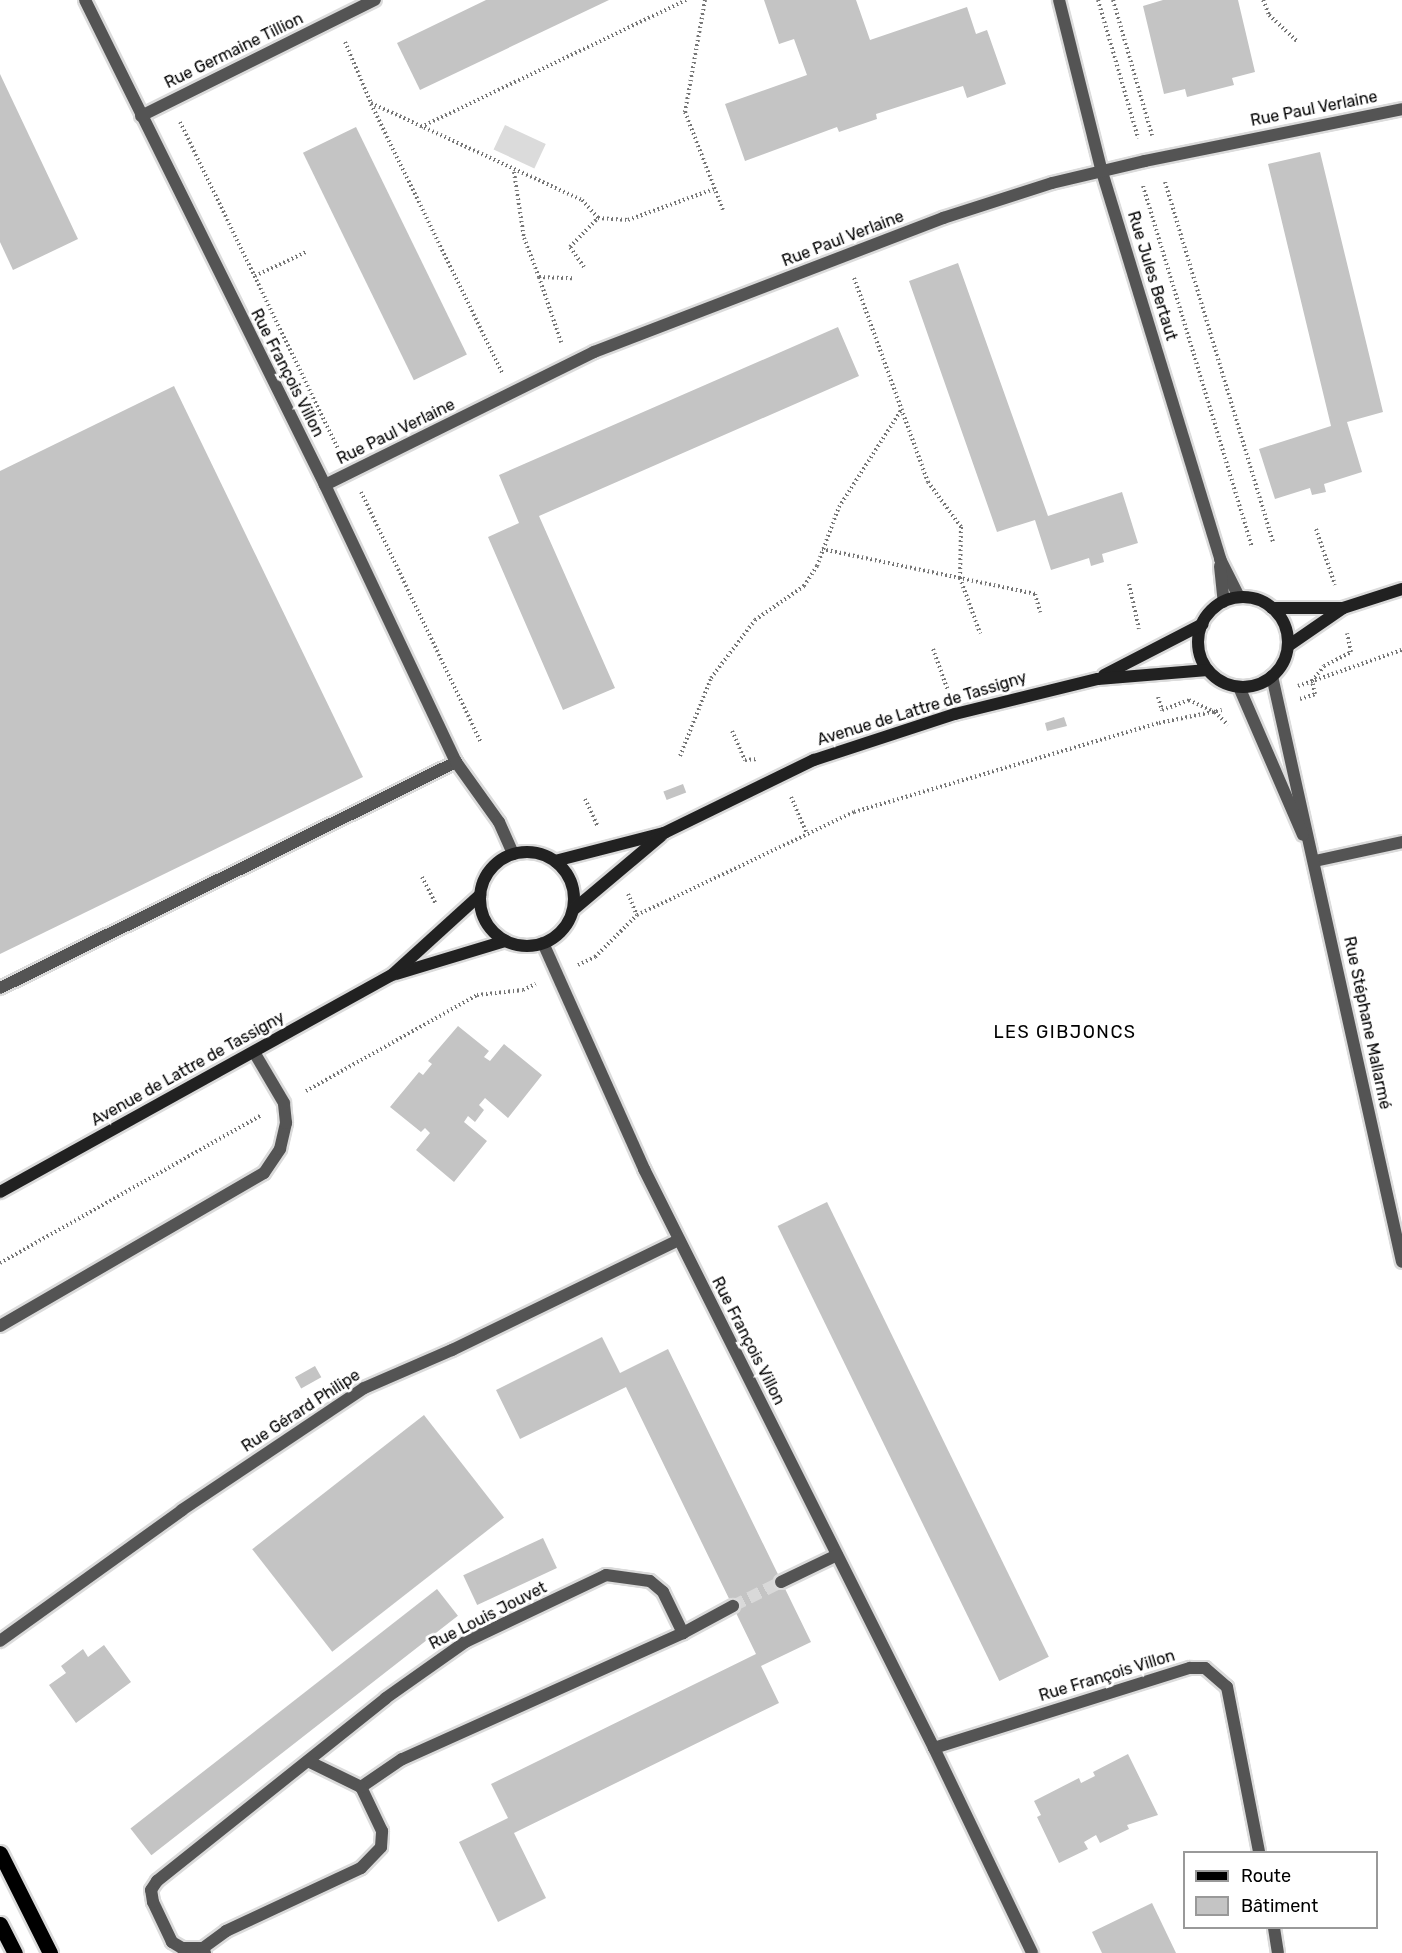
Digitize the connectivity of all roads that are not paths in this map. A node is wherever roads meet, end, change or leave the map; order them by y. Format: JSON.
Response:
{"nodes":[{"id":1,"x":85,"y":0,"type":"edge"},
{"id":2,"x":375,"y":0,"type":"edge"},
{"id":3,"x":1059,"y":0,"type":"edge"},
{"id":4,"x":1402,"y":109,"type":"edge"},
{"id":5,"x":141,"y":116,"type":"junction"},
{"id":6,"x":1102,"y":172,"type":"junction"},
{"id":7,"x":325,"y":485,"type":"junction"},
{"id":8,"x":1220,"y":559,"type":"junction"},
{"id":9,"x":1402,"y":589,"type":"edge"},
{"id":10,"x":1239,"y":597,"type":"junction"},
{"id":11,"x":1224,"y":602,"type":"junction"},
{"id":12,"x":1272,"y":608,"type":"junction"},
{"id":13,"x":1342,"y":608,"type":"junction"},
{"id":14,"x":1203,"y":624,"type":"junction"},
{"id":15,"x":1288,"y":646,"type":"junction"},
{"id":16,"x":1208,"y":670,"type":"junction"},
{"id":17,"x":1272,"y":676,"type":"junction"},
{"id":18,"x":1098,"y":678,"type":"junction"},
{"id":19,"x":1239,"y":687,"type":"junction"},
{"id":20,"x":456,"y":762,"type":"junction"},
{"id":21,"x":664,"y":833,"type":"junction"},
{"id":22,"x":1402,"y":842,"type":"edge"},
{"id":23,"x":513,"y":854,"type":"junction"},
{"id":24,"x":555,"y":861,"type":"junction"},
{"id":25,"x":1315,"y":861,"type":"junction"},
{"id":26,"x":480,"y":895,"type":"junction"},
{"id":27,"x":573,"y":910,"type":"junction"},
{"id":28,"x":505,"y":940,"type":"junction"},
{"id":29,"x":543,"y":943,"type":"junction"},
{"id":30,"x":392,"y":975,"type":"junction"},
{"id":31,"x":0,"y":988,"type":"edge"},
{"id":32,"x":254,"y":1052,"type":"junction"},
{"id":33,"x":0,"y":1192,"type":"edge"},
{"id":34,"x":679,"y":1240,"type":"junction"},
{"id":35,"x":1402,"y":1262,"type":"edge"},
{"id":36,"x":0,"y":1326,"type":"edge"},
{"id":37,"x":837,"y":1555,"type":"junction"},
{"id":38,"x":781,"y":1582,"type":"tunnel mouth"},
{"id":39,"x":733,"y":1606,"type":"tunnel mouth"},
{"id":40,"x":683,"y":1633,"type":"junction"},
{"id":41,"x":0,"y":1641,"type":"edge"},
{"id":42,"x":934,"y":1748,"type":"junction"},
{"id":43,"x":308,"y":1761,"type":"junction"},
{"id":44,"x":361,"y":1787,"type":"junction"},
{"id":45,"x":1259,"y":1851,"type":"edge"},
{"id":46,"x":0,"y":1853,"type":"edge"},
{"id":47,"x":0,"y":1924,"type":"edge"},
{"id":48,"x":1274,"y":1929,"type":"edge"},
{"id":49,"x":177,"y":1950,"type":"edge"},
{"id":50,"x":204,"y":1951,"type":"edge"},
{"id":51,"x":15,"y":1953,"type":"edge"},
{"id":52,"x":50,"y":1953,"type":"edge"},
{"id":53,"x":1032,"y":1953,"type":"edge"},
{"id":54,"x":1278,"y":1953,"type":"edge"}],
"edges":[{"from":1,"to":5,"type":"street","name":"Rue François Villon"},
{"from":2,"to":5,"type":"street","name":"Rue Germaine Tillion"},
{"from":3,"to":6,"type":"street","name":"Rue Jules Bertaut"},
{"from":4,"to":6,"type":"street","name":"Rue Paul Verlaine"},
{"from":5,"to":7,"type":"street","name":"Rue François Villon"},
{"from":6,"to":7,"type":"street","name":"Rue Paul Verlaine"},
{"from":6,"to":8,"type":"street","name":"Rue Jules Bertaut"},
{"from":7,"to":20,"type":"street","name":"Rue François Villon"},
{"from":8,"to":10,"type":"street","name":"Rue Jules Bertaut"},
{"from":8,"to":11,"type":"street","name":"Rue Jules Bertaut"},
{"from":9,"to":13,"type":"main road"},
{"from":10,"to":11,"type":"main road"},
{"from":10,"to":12,"type":"main road"},
{"from":11,"to":14,"type":"main road"},
{"from":12,"to":13,"type":"main road"},
{"from":12,"to":15,"type":"main road"},
{"from":13,"to":15,"type":"main road"},
{"from":14,"to":16,"type":"main road"},
{"from":14,"to":18,"type":"main road","name":"Avenue de Lattre de Tassigny"},
{"from":15,"to":17,"type":"main road"},
{"from":16,"to":18,"type":"main road","name":"Avenue de Lattre de Tassigny"},
{"from":16,"to":19,"type":"main road"},
{"from":17,"to":19,"type":"main road"},
{"from":17,"to":25,"type":"street","name":"Rue Stéphane Mallarmé"},
{"from":18,"to":21,"type":"main road","name":"Avenue de Lattre de Tassigny"},
{"from":19,"to":25,"type":"street","name":"Rue Stéphane Mallarmé"},
{"from":20,"to":23,"type":"street","name":"Rue François Villon"},
{"from":20,"to":31,"type":"street"},
{"from":21,"to":24,"type":"main road","name":"Avenue de Lattre de Tassigny"},
{"from":21,"to":27,"type":"main road","name":"Avenue de Lattre de Tassigny"},
{"from":22,"to":25,"type":"street"},
{"from":23,"to":24,"type":"main road"},
{"from":23,"to":26,"type":"main road"},
{"from":24,"to":27,"type":"main road"},
{"from":25,"to":35,"type":"street","name":"Rue Stéphane Mallarmé"},
{"from":26,"to":28,"type":"main road"},
{"from":26,"to":30,"type":"main road","name":"Avenue de Lattre de Tassigny"},
{"from":27,"to":29,"type":"main road"},
{"from":28,"to":29,"type":"main road"},
{"from":28,"to":30,"type":"main road","name":"Avenue de Lattre de Tassigny"},
{"from":29,"to":34,"type":"street","name":"Rue François Villon"},
{"from":30,"to":32,"type":"main road","name":"Avenue de Lattre de Tassigny"},
{"from":32,"to":33,"type":"main road","name":"Avenue de Lattre de Tassigny"},
{"from":32,"to":36,"type":"street"},
{"from":34,"to":37,"type":"street","name":"Rue François Villon"},
{"from":34,"to":41,"type":"street","name":"Rue Gérard Philipe"},
{"from":37,"to":38,"type":"street"},
{"from":37,"to":42,"type":"street","name":"Rue François Villon"},
{"from":39,"to":40,"type":"street"},
{"from":40,"to":43,"type":"street","name":"Rue Louis Jouvet"},
{"from":40,"to":44,"type":"street"},
{"from":42,"to":45,"type":"street","name":"Rue François Villon"},
{"from":42,"to":53,"type":"street","name":"Rue François Villon"},
{"from":43,"to":44,"type":"street"},
{"from":43,"to":49,"type":"street","name":"Rue Louis Jouvet"},
{"from":44,"to":50,"type":"street","name":"Rue Louis Jouvet"},
{"from":46,"to":52,"type":"main road"},
{"from":47,"to":51,"type":"main road"},
{"from":48,"to":54,"type":"street"},
{"from":49,"to":50,"type":"street","name":"Rue Louis Jouvet"}]}
